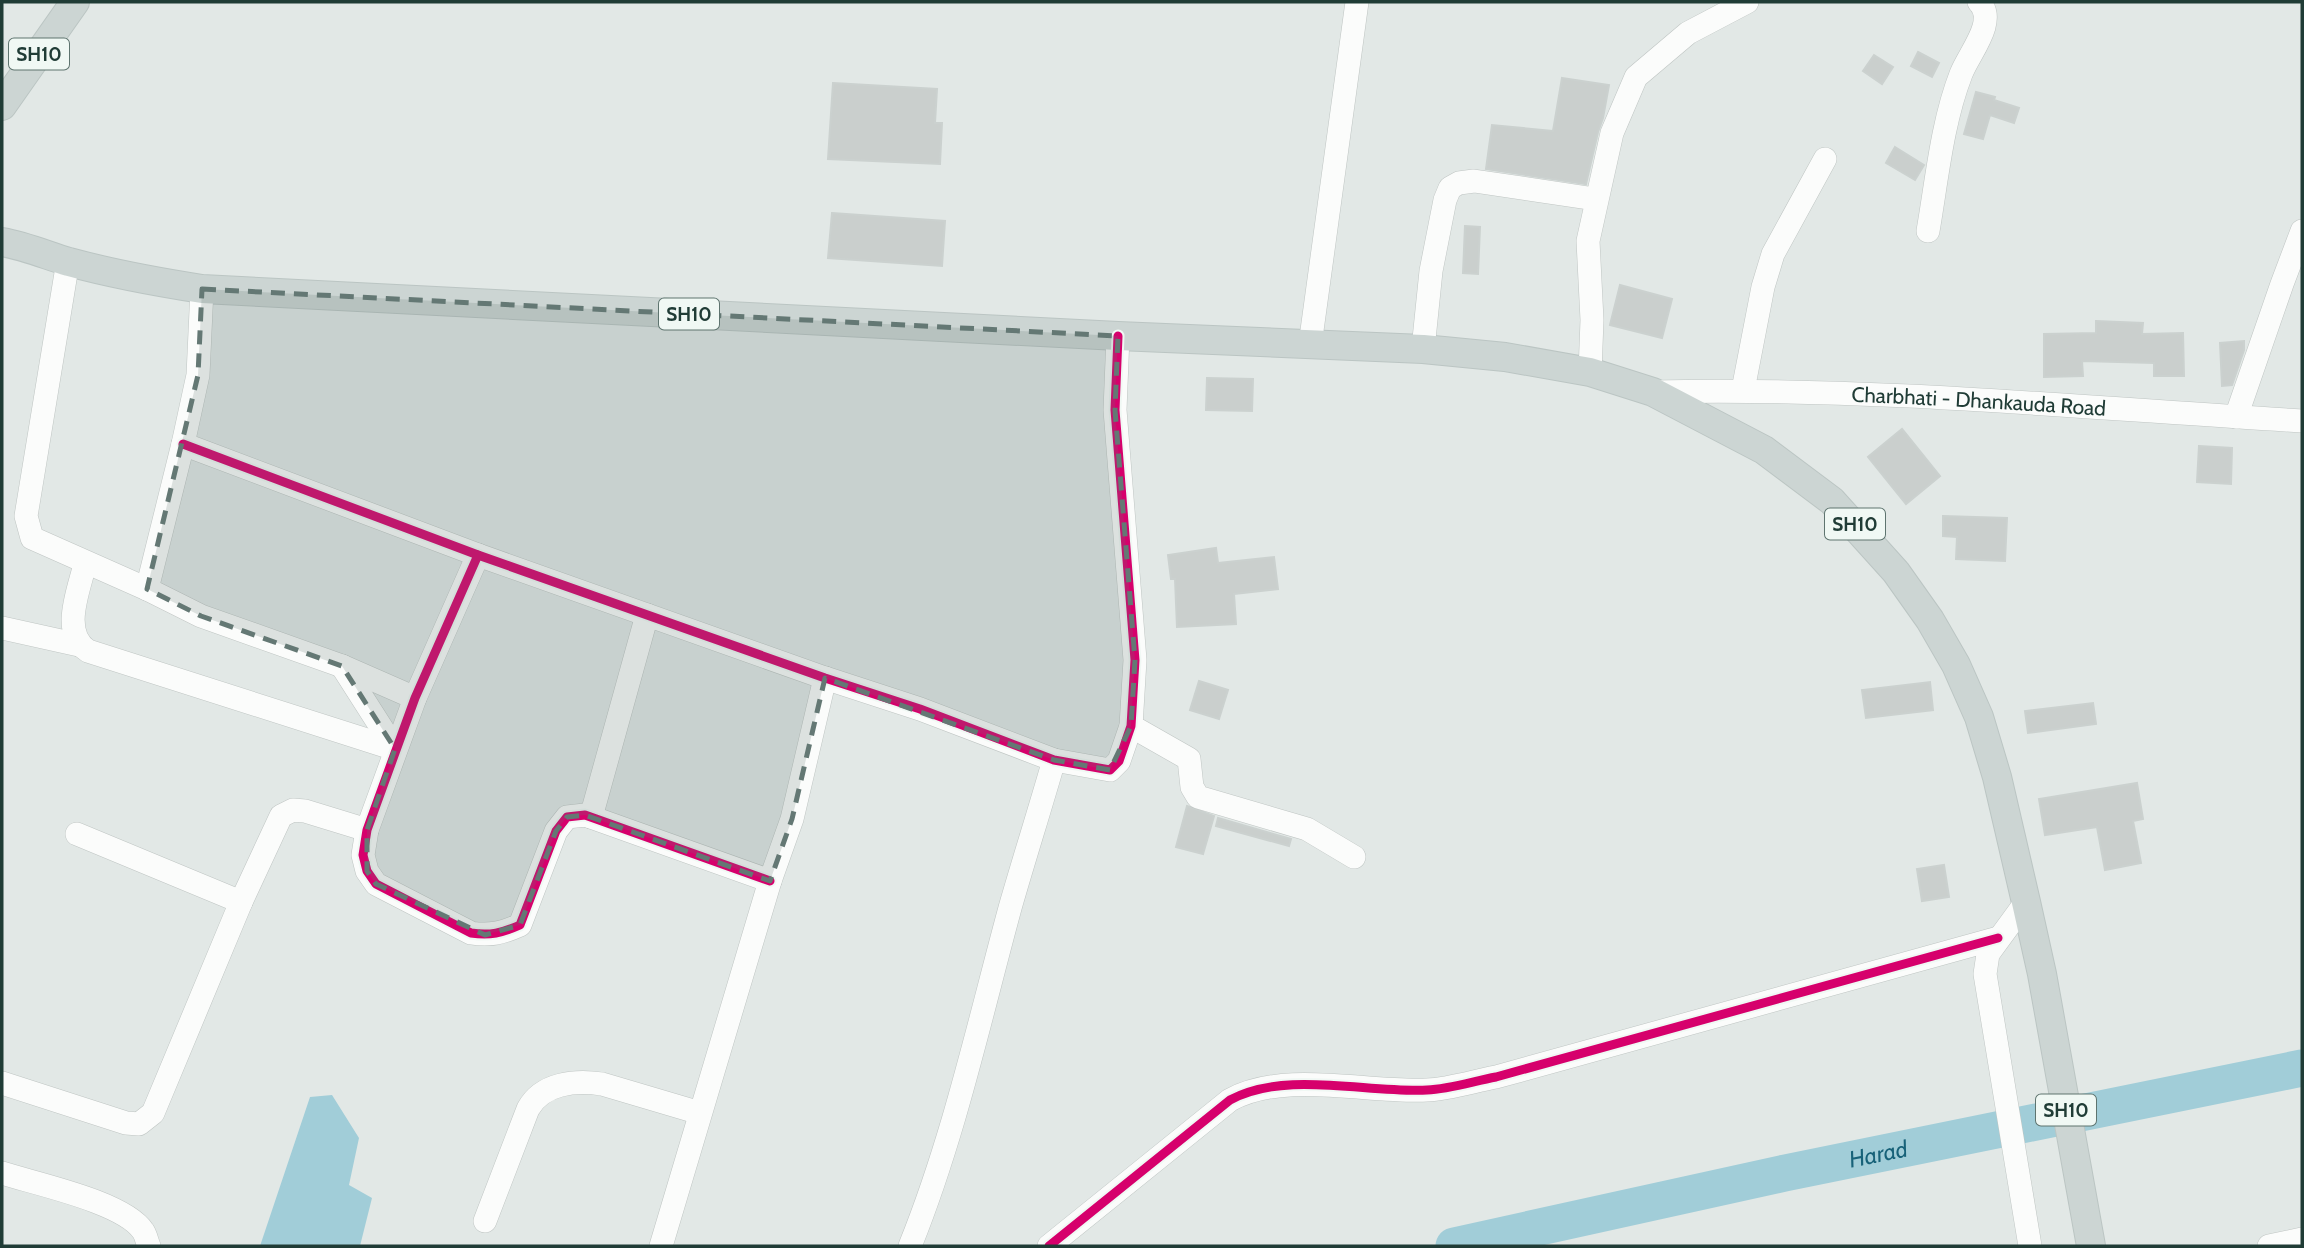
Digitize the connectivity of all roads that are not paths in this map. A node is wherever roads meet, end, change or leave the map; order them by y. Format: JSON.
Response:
{"nodes":[{"id":1,"x":75,"y":2,"type":"edge"},
{"id":2,"x":1357,"y":2,"type":"edge"},
{"id":3,"x":1979,"y":2,"type":"edge"},
{"id":4,"x":1742,"y":3,"type":"edge"},
{"id":5,"x":2,"y":106,"type":"edge"},
{"id":6,"x":1825,"y":159,"type":"dead end"},
{"id":7,"x":1595,"y":199,"type":"junction"},
{"id":8,"x":2,"y":229,"type":"edge"},
{"id":9,"x":1928,"y":231,"type":"dead end"},
{"id":10,"x":2302,"y":231,"type":"edge"},
{"id":11,"x":13,"y":244,"type":"edge"},
{"id":12,"x":68,"y":261,"type":"junction"},
{"id":13,"x":202,"y":289,"type":"junction"},
{"id":14,"x":1118,"y":336,"type":"junction"},
{"id":15,"x":1310,"y":345,"type":"junction"},
{"id":16,"x":1414,"y":349,"type":"junction"},
{"id":17,"x":1590,"y":372,"type":"junction"},
{"id":18,"x":1743,"y":390,"type":"junction"},
{"id":19,"x":1653,"y":392,"type":"junction"},
{"id":20,"x":2236,"y":417,"type":"junction"},
{"id":21,"x":2302,"y":421,"type":"edge"},
{"id":22,"x":183,"y":444,"type":"junction"},
{"id":23,"x":478,"y":555,"type":"junction"},
{"id":24,"x":85,"y":564,"type":"junction"},
{"id":25,"x":147,"y":589,"type":"junction"},
{"id":26,"x":646,"y":615,"type":"junction"},
{"id":27,"x":2,"y":628,"type":"edge"},
{"id":28,"x":79,"y":645,"type":"junction"},
{"id":29,"x":342,"y":666,"type":"junction"},
{"id":30,"x":825,"y":678,"type":"junction"},
{"id":31,"x":415,"y":698,"type":"junction"},
{"id":32,"x":1131,"y":726,"type":"junction"},
{"id":33,"x":395,"y":749,"type":"junction"},
{"id":34,"x":1054,"y":760,"type":"junction"},
{"id":35,"x":591,"y":817,"type":"junction"},
{"id":36,"x":368,"y":830,"type":"junction"},
{"id":37,"x":76,"y":834,"type":"dead end"},
{"id":38,"x":1354,"y":857,"type":"dead end"},
{"id":39,"x":770,"y":881,"type":"junction"},
{"id":40,"x":241,"y":902,"type":"junction"},
{"id":41,"x":2026,"y":902,"type":"junction"},
{"id":42,"x":1998,"y":938,"type":"junction"},
{"id":43,"x":2,"y":1083,"type":"edge"},
{"id":44,"x":700,"y":1113,"type":"junction"},
{"id":45,"x":2,"y":1173,"type":"edge"},
{"id":46,"x":485,"y":1221,"type":"dead end"},
{"id":47,"x":2302,"y":1239,"type":"edge"},
{"id":48,"x":664,"y":1244,"type":"edge"},
{"id":49,"x":149,"y":1246,"type":"edge"},
{"id":50,"x":911,"y":1246,"type":"edge"},
{"id":51,"x":1049,"y":1246,"type":"edge"},
{"id":52,"x":2030,"y":1246,"type":"edge"},
{"id":53,"x":2091,"y":1246,"type":"edge"},
{"id":54,"x":2269,"y":1246,"type":"edge"}],
"edges":[{"from":1,"to":5,"type":"main road","number":"SH10"},
{"from":2,"to":15,"type":"street"},
{"from":3,"to":9,"type":"street"},
{"from":4,"to":7,"type":"street"},
{"from":6,"to":18,"type":"street"},
{"from":7,"to":16,"type":"street"},
{"from":7,"to":17,"type":"street"},
{"from":8,"to":11,"type":"main road"},
{"from":10,"to":20,"type":"street"},
{"from":11,"to":12,"type":"main road","number":"SH10"},
{"from":12,"to":13,"type":"main road","number":"SH10"},
{"from":12,"to":24,"type":"street"},
{"from":13,"to":14,"type":"main road","number":"SH10"},
{"from":13,"to":22,"type":"street"},
{"from":14,"to":15,"type":"main road","number":"SH10"},
{"from":14,"to":32,"type":"street"},
{"from":15,"to":16,"type":"main road","number":"SH10"},
{"from":16,"to":17,"type":"main road","number":"SH10"},
{"from":17,"to":19,"type":"main road","number":"SH10"},
{"from":18,"to":19,"type":"street","name":"Charbhati - Dhankauda Road"},
{"from":18,"to":20,"type":"street","name":"Charbhati - Dhankauda Road"},
{"from":19,"to":41,"type":"main road","number":"SH10"},
{"from":20,"to":21,"type":"street","name":"Charbhati - Dhankauda Road"},
{"from":22,"to":23,"type":"street"},
{"from":22,"to":25,"type":"street"},
{"from":23,"to":26,"type":"street"},
{"from":23,"to":31,"type":"street"},
{"from":24,"to":25,"type":"street"},
{"from":24,"to":28,"type":"street"},
{"from":25,"to":29,"type":"street"},
{"from":26,"to":30,"type":"street"},
{"from":26,"to":35,"type":"street"},
{"from":27,"to":28,"type":"street"},
{"from":28,"to":33,"type":"street"},
{"from":29,"to":31,"type":"street"},
{"from":29,"to":33,"type":"street"},
{"from":30,"to":34,"type":"street"},
{"from":30,"to":39,"type":"street"},
{"from":31,"to":33,"type":"street"},
{"from":32,"to":34,"type":"street"},
{"from":32,"to":38,"type":"street"},
{"from":33,"to":36,"type":"street"},
{"from":34,"to":50,"type":"street"},
{"from":35,"to":36,"type":"street"},
{"from":35,"to":39,"type":"street"},
{"from":36,"to":40,"type":"street"},
{"from":37,"to":40,"type":"street"},
{"from":39,"to":44,"type":"street"},
{"from":40,"to":43,"type":"street"},
{"from":41,"to":42,"type":"street"},
{"from":41,"to":53,"type":"main road","number":"SH10"},
{"from":42,"to":51,"type":"street"},
{"from":42,"to":52,"type":"street"},
{"from":44,"to":46,"type":"street"},
{"from":44,"to":48,"type":"street"},
{"from":45,"to":49,"type":"street"},
{"from":47,"to":54,"type":"street"}]}
